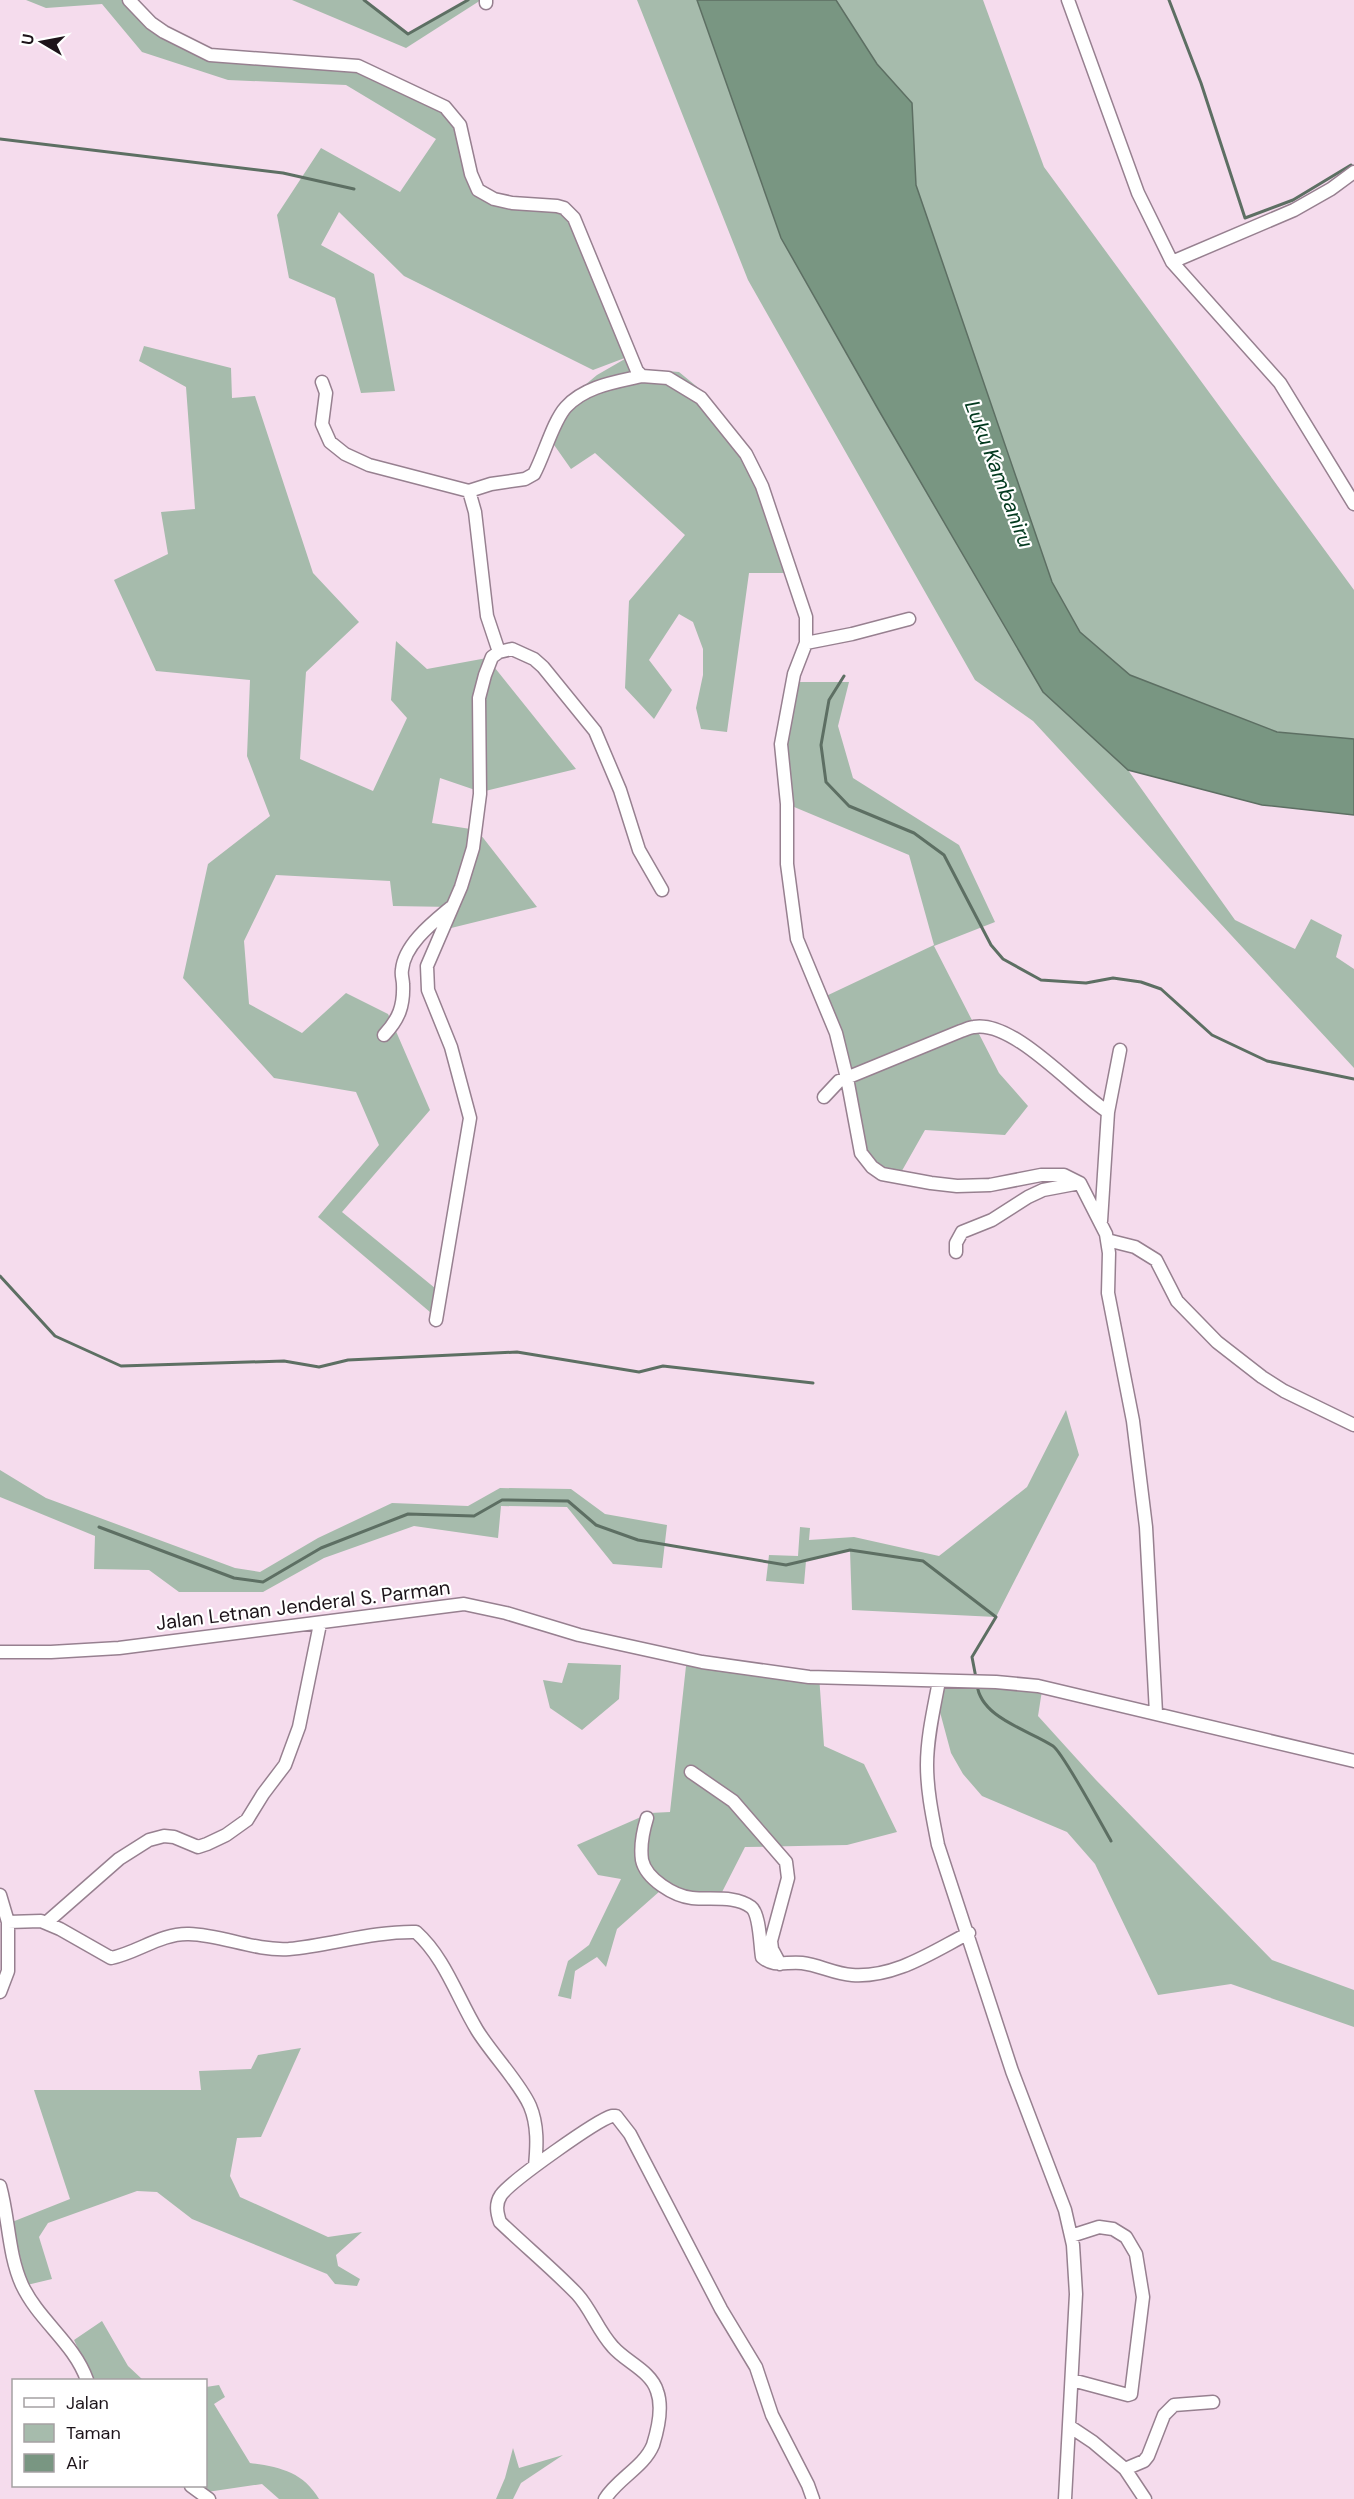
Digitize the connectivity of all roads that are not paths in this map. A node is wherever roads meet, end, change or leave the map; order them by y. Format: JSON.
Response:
{"nodes":[{"id":1,"x":129,"y":0,"type":"edge"},
{"id":2,"x":1068,"y":0,"type":"edge"},
{"id":3,"x":1354,"y":172,"type":"edge"},
{"id":4,"x":1172,"y":262,"type":"junction"},
{"id":5,"x":642,"y":376,"type":"junction"},
{"id":6,"x":322,"y":382,"type":"dead end"},
{"id":7,"x":469,"y":491,"type":"junction"},
{"id":8,"x":1354,"y":504,"type":"edge"},
{"id":9,"x":909,"y":619,"type":"dead end"},
{"id":10,"x":806,"y":643,"type":"junction"},
{"id":11,"x":499,"y":652,"type":"junction"},
{"id":12,"x":662,"y":890,"type":"dead end"},
{"id":13,"x":453,"y":905,"type":"junction"},
{"id":14,"x":384,"y":1035,"type":"dead end"},
{"id":15,"x":1120,"y":1050,"type":"dead end"},
{"id":16,"x":847,"y":1078,"type":"junction"},
{"id":17,"x":824,"y":1097,"type":"dead end"},
{"id":18,"x":1108,"y":1112,"type":"junction"},
{"id":19,"x":1080,"y":1183,"type":"junction"},
{"id":20,"x":1101,"y":1224,"type":"junction"},
{"id":21,"x":1107,"y":1240,"type":"junction"},
{"id":22,"x":956,"y":1252,"type":"dead end"},
{"id":23,"x":436,"y":1320,"type":"dead end"},
{"id":24,"x":1354,"y":1425,"type":"edge"},
{"id":25,"x":320,"y":1624,"type":"junction"},
{"id":26,"x":0,"y":1652,"type":"edge"},
{"id":27,"x":939,"y":1681,"type":"junction"},
{"id":28,"x":1156,"y":1713,"type":"junction"},
{"id":29,"x":1354,"y":1761,"type":"edge"},
{"id":30,"x":691,"y":1772,"type":"dead end"},
{"id":31,"x":647,"y":1818,"type":"dead end"},
{"id":32,"x":0,"y":1895,"type":"edge"},
{"id":33,"x":8,"y":1922,"type":"junction"},
{"id":34,"x":46,"y":1923,"type":"junction"},
{"id":35,"x":969,"y":1933,"type":"junction"},
{"id":36,"x":780,"y":1964,"type":"junction"},
{"id":37,"x":0,"y":1992,"type":"edge"},
{"id":38,"x":535,"y":2166,"type":"junction"},
{"id":39,"x":0,"y":2186,"type":"edge"},
{"id":40,"x":1071,"y":2236,"type":"junction"},
{"id":41,"x":86,"y":2379,"type":"edge"},
{"id":42,"x":1071,"y":2380,"type":"junction"},
{"id":43,"x":1213,"y":2402,"type":"dead end"},
{"id":44,"x":1069,"y":2426,"type":"junction"},
{"id":45,"x":1125,"y":2469,"type":"junction"},
{"id":46,"x":192,"y":2487,"type":"edge"},
{"id":47,"x":208,"y":2499,"type":"edge"},
{"id":48,"x":605,"y":2499,"type":"edge"},
{"id":49,"x":813,"y":2499,"type":"edge"},
{"id":50,"x":1065,"y":2499,"type":"edge"},
{"id":51,"x":1145,"y":2499,"type":"edge"}],
"edges":[{"from":1,"to":5,"type":"street"},
{"from":2,"to":4,"type":"street"},
{"from":3,"to":4,"type":"street"},
{"from":4,"to":8,"type":"street"},
{"from":5,"to":7,"type":"street"},
{"from":5,"to":10,"type":"street"},
{"from":6,"to":7,"type":"street"},
{"from":7,"to":11,"type":"street"},
{"from":9,"to":10,"type":"street"},
{"from":10,"to":16,"type":"street"},
{"from":11,"to":12,"type":"street"},
{"from":11,"to":13,"type":"street"},
{"from":13,"to":14,"type":"street"},
{"from":13,"to":23,"type":"street"},
{"from":15,"to":18,"type":"street"},
{"from":16,"to":17,"type":"street"},
{"from":16,"to":18,"type":"street"},
{"from":16,"to":19,"type":"street"},
{"from":18,"to":20,"type":"street"},
{"from":19,"to":20,"type":"street"},
{"from":19,"to":22,"type":"street"},
{"from":20,"to":21,"type":"street"},
{"from":21,"to":24,"type":"street"},
{"from":21,"to":28,"type":"street"},
{"from":25,"to":26,"type":"street","name":"Jalan Letnan Jenderal S. Parman"},
{"from":25,"to":27,"type":"street","name":"Jalan Letnan Jenderal S. Parman"},
{"from":25,"to":34,"type":"street"},
{"from":27,"to":28,"type":"street","name":"Jalan Letnan Jenderal S. Parman"},
{"from":27,"to":35,"type":"street"},
{"from":28,"to":29,"type":"street","name":"Jalan Letnan Jenderal S. Parman"},
{"from":30,"to":36,"type":"street"},
{"from":31,"to":36,"type":"street"},
{"from":32,"to":33,"type":"street"},
{"from":33,"to":34,"type":"street"},
{"from":33,"to":37,"type":"street"},
{"from":34,"to":38,"type":"street"},
{"from":35,"to":36,"type":"street"},
{"from":35,"to":40,"type":"street"},
{"from":38,"to":48,"type":"street"},
{"from":38,"to":49,"type":"street"},
{"from":39,"to":41,"type":"street"},
{"from":40,"to":42,"type":"street"},
{"from":40,"to":42,"type":"street"},
{"from":42,"to":44,"type":"street"},
{"from":43,"to":45,"type":"street"},
{"from":44,"to":45,"type":"street"},
{"from":44,"to":50,"type":"street"},
{"from":45,"to":51,"type":"street"},
{"from":46,"to":47,"type":"street"}]}
